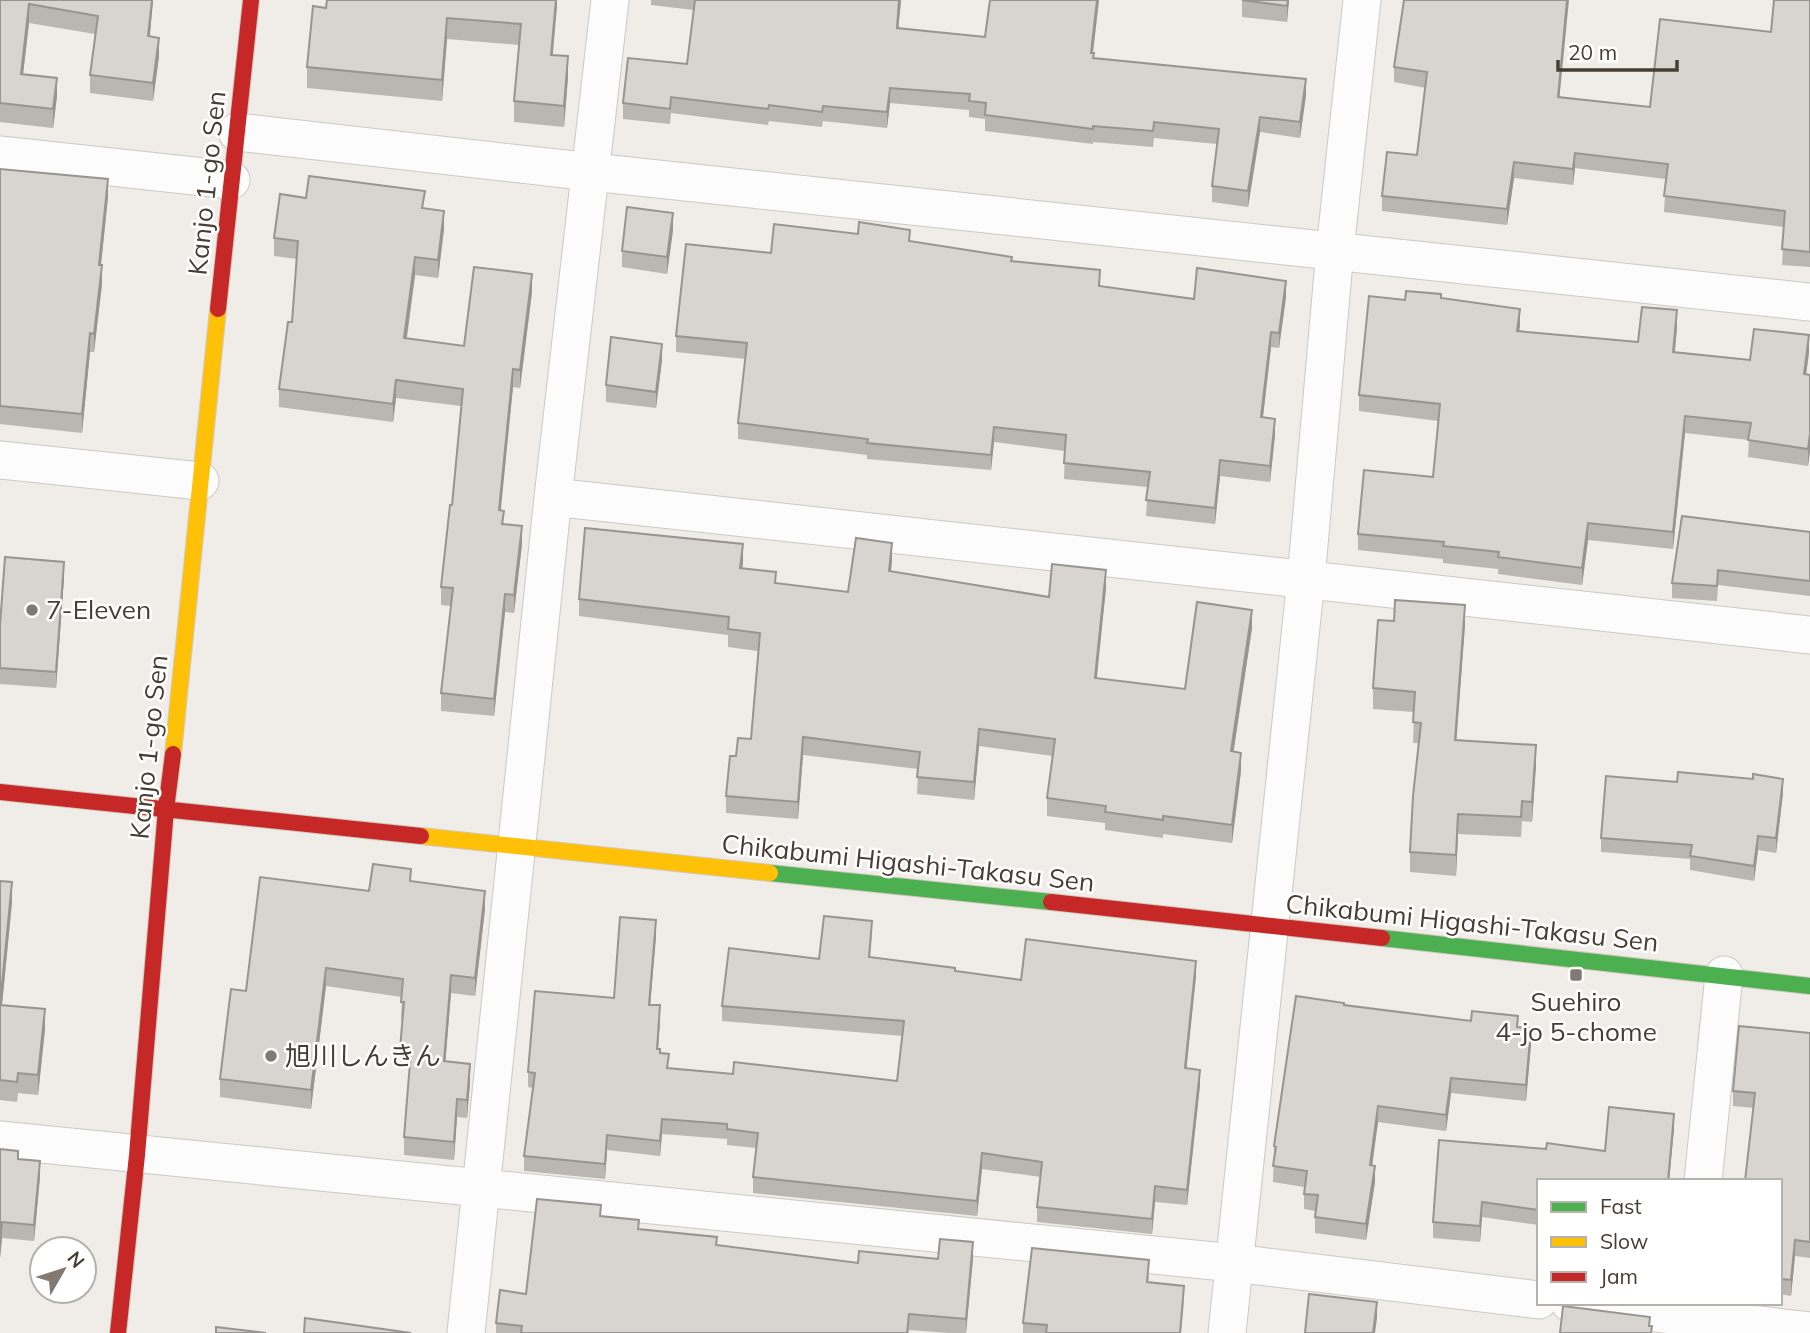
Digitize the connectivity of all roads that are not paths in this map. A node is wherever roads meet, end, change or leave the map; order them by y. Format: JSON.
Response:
{"nodes":[{"id":1,"x":251,"y":0,"type":"edge"},
{"id":2,"x":610,"y":0,"type":"edge"},
{"id":3,"x":1362,"y":0,"type":"edge"},
{"id":4,"x":237,"y":132,"type":"junction"},
{"id":5,"x":0,"y":155,"type":"edge"},
{"id":6,"x":592,"y":172,"type":"junction"},
{"id":7,"x":231,"y":180,"type":"junction"},
{"id":8,"x":1335,"y":250,"type":"junction"},
{"id":9,"x":1810,"y":302,"type":"edge"},
{"id":10,"x":0,"y":460,"type":"edge"},
{"id":11,"x":200,"y":481,"type":"junction"},
{"id":12,"x":553,"y":497,"type":"junction"},
{"id":13,"x":1306,"y":579,"type":"junction"},
{"id":14,"x":1810,"y":635,"type":"edge"},
{"id":15,"x":0,"y":792,"type":"edge"},
{"id":16,"x":166,"y":809,"type":"junction"},
{"id":17,"x":518,"y":848,"type":"junction"},
{"id":18,"x":1270,"y":925,"type":"junction"},
{"id":19,"x":1724,"y":975,"type":"junction"},
{"id":20,"x":1810,"y":986,"type":"edge"},
{"id":21,"x":0,"y":1140,"type":"edge"},
{"id":22,"x":137,"y":1155,"type":"junction"},
{"id":23,"x":1703,"y":1179,"type":"edge"},
{"id":24,"x":480,"y":1189,"type":"junction"},
{"id":25,"x":1234,"y":1263,"type":"junction"},
{"id":26,"x":1537,"y":1300,"type":"edge"},
{"id":27,"x":1586,"y":1305,"type":"edge"},
{"id":28,"x":1688,"y":1318,"type":"edge"},
{"id":29,"x":1810,"y":1331,"type":"edge"},
{"id":30,"x":118,"y":1333,"type":"edge"},
{"id":31,"x":466,"y":1333,"type":"edge"},
{"id":32,"x":1227,"y":1333,"type":"edge"}],
"edges":[{"from":1,"to":4,"type":"street","name":"Kanjo 1-go Sen"},
{"from":2,"to":6,"type":"street"},
{"from":3,"to":8,"type":"street"},
{"from":4,"to":6,"type":"street"},
{"from":4,"to":7,"type":"street","name":"Kanjo 1-go Sen"},
{"from":5,"to":7,"type":"street"},
{"from":6,"to":8,"type":"street"},
{"from":6,"to":12,"type":"street"},
{"from":7,"to":11,"type":"street","name":"Kanjo 1-go Sen"},
{"from":8,"to":9,"type":"street"},
{"from":8,"to":13,"type":"street"},
{"from":10,"to":11,"type":"street"},
{"from":11,"to":16,"type":"street","name":"Kanjo 1-go Sen"},
{"from":12,"to":13,"type":"street"},
{"from":12,"to":17,"type":"street"},
{"from":13,"to":14,"type":"street"},
{"from":13,"to":18,"type":"street"},
{"from":15,"to":16,"type":"street","name":"Chikabumi Higashi-Takasu Sen"},
{"from":16,"to":17,"type":"street","name":"Chikabumi Higashi-Takasu Sen"},
{"from":16,"to":22,"type":"street","name":"Kanjo 1-go Sen"},
{"from":17,"to":18,"type":"street","name":"Chikabumi Higashi-Takasu Sen"},
{"from":17,"to":24,"type":"street"},
{"from":18,"to":19,"type":"street","name":"Chikabumi Higashi-Takasu Sen"},
{"from":18,"to":25,"type":"street"},
{"from":19,"to":20,"type":"street","name":"Chikabumi Higashi-Takasu Sen"},
{"from":19,"to":23,"type":"street"},
{"from":21,"to":22,"type":"street"},
{"from":22,"to":24,"type":"street"},
{"from":22,"to":30,"type":"street","name":"Kanjo 1-go Sen"},
{"from":24,"to":25,"type":"street"},
{"from":24,"to":31,"type":"street"},
{"from":25,"to":26,"type":"street"},
{"from":25,"to":32,"type":"street"},
{"from":27,"to":28,"type":"street"},
{"from":28,"to":29,"type":"street"}]}
